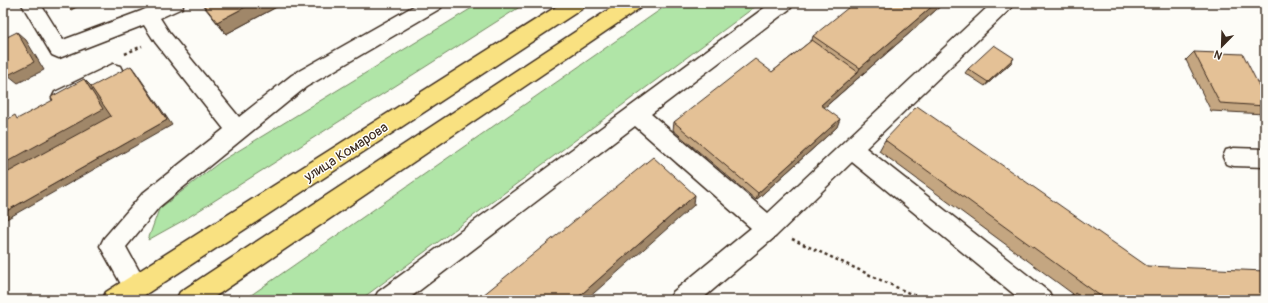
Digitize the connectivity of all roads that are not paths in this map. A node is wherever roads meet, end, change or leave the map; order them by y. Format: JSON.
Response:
{"nodes":[{"id":1,"x":30,"y":3,"type":"edge"},
{"id":2,"x":175,"y":3,"type":"edge"},
{"id":3,"x":434,"y":3,"type":"edge"},
{"id":4,"x":576,"y":3,"type":"edge"},
{"id":5,"x":633,"y":3,"type":"edge"},
{"id":6,"x":784,"y":3,"type":"edge"},
{"id":7,"x":1004,"y":3,"type":"edge"},
{"id":8,"x":148,"y":16,"type":"junction"},
{"id":9,"x":113,"y":72,"type":"road end"},
{"id":10,"x":44,"y":108,"type":"edge"},
{"id":11,"x":636,"y":114,"type":"junction"},
{"id":12,"x":238,"y":131,"type":"junction"},
{"id":13,"x":851,"y":149,"type":"junction"},
{"id":14,"x":1234,"y":157,"type":"dead end"},
{"id":15,"x":1265,"y":158,"type":"edge"},
{"id":16,"x":768,"y":228,"type":"junction"},
{"id":17,"x":136,"y":287,"type":"junction"},
{"id":18,"x":115,"y":300,"type":"edge"},
{"id":19,"x":189,"y":300,"type":"edge"},
{"id":20,"x":388,"y":300,"type":"edge"},
{"id":21,"x":682,"y":300,"type":"edge"},
{"id":22,"x":1040,"y":300,"type":"edge"}],
"edges":[{"from":1,"to":8,"type":"lane"},
{"from":2,"to":8,"type":"lane"},
{"from":3,"to":12,"type":"lane"},
{"from":4,"to":17,"type":"main road","name":"улица Комарова"},
{"from":5,"to":19,"type":"main road"},
{"from":6,"to":11,"type":"lane"},
{"from":7,"to":13,"type":"lane"},
{"from":8,"to":12,"type":"lane"},
{"from":9,"to":10,"type":"lane"},
{"from":11,"to":16,"type":"lane"},
{"from":11,"to":20,"type":"lane"},
{"from":12,"to":17,"type":"lane"},
{"from":13,"to":16,"type":"lane"},
{"from":13,"to":22,"type":"lane"},
{"from":14,"to":15,"type":"lane"},
{"from":16,"to":21,"type":"lane"},
{"from":17,"to":18,"type":"main road","name":"улица Комарова"}]}
